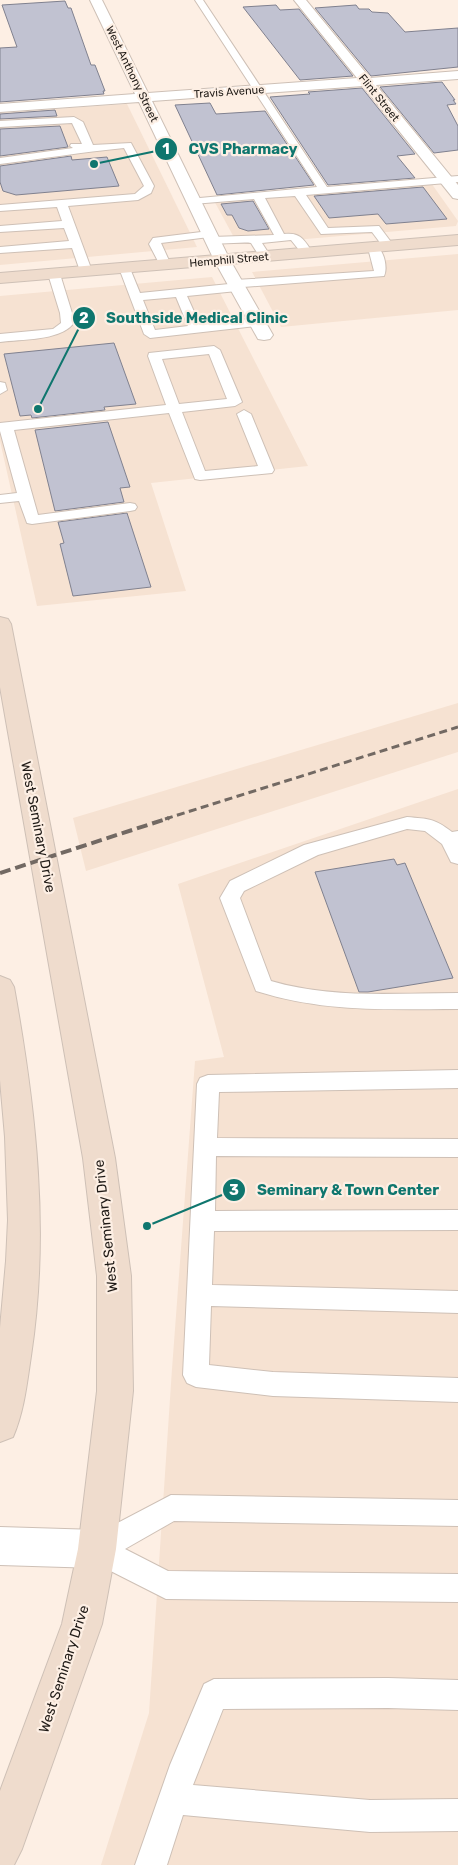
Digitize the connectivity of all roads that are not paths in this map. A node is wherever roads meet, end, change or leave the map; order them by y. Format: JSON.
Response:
{"nodes":[{"id":1,"x":96,"y":0,"type":"edge"},
{"id":2,"x":199,"y":0,"type":"edge"},
{"id":3,"x":300,"y":0,"type":"edge"},
{"id":4,"x":458,"y":75,"type":"edge"},
{"id":5,"x":366,"y":82,"type":"junction"},
{"id":6,"x":258,"y":90,"type":"junction"},
{"id":7,"x":143,"y":98,"type":"junction"},
{"id":8,"x":0,"y":108,"type":"edge"},
{"id":9,"x":0,"y":124,"type":"edge"},
{"id":10,"x":39,"y":146,"type":"dead end"},
{"id":11,"x":89,"y":148,"type":"junction"},
{"id":12,"x":0,"y":161,"type":"edge"},
{"id":13,"x":452,"y":180,"type":"edge"},
{"id":14,"x":325,"y":192,"type":"junction"},
{"id":15,"x":300,"y":193,"type":"junction"},
{"id":16,"x":458,"y":195,"type":"edge"},
{"id":17,"x":258,"y":196,"type":"junction"},
{"id":18,"x":193,"y":201,"type":"junction"},
{"id":19,"x":61,"y":203,"type":"junction"},
{"id":20,"x":0,"y":208,"type":"edge"},
{"id":21,"x":69,"y":224,"type":"junction"},
{"id":22,"x":0,"y":229,"type":"edge"},
{"id":23,"x":340,"y":230,"type":"junction"},
{"id":24,"x":211,"y":237,"type":"junction"},
{"id":25,"x":281,"y":238,"type":"junction"},
{"id":26,"x":256,"y":240,"type":"junction"},
{"id":27,"x":458,"y":240,"type":"edge"},
{"id":28,"x":76,"y":244,"type":"junction"},
{"id":29,"x":381,"y":247,"type":"junction"},
{"id":30,"x":351,"y":249,"type":"junction"},
{"id":31,"x":0,"y":250,"type":"edge"},
{"id":32,"x":307,"y":253,"type":"junction"},
{"id":33,"x":265,"y":257,"type":"junction"},
{"id":34,"x":222,"y":260,"type":"junction"},
{"id":35,"x":165,"y":265,"type":"junction"},
{"id":36,"x":125,"y":268,"type":"junction"},
{"id":37,"x":86,"y":271,"type":"junction"},
{"id":38,"x":54,"y":274,"type":"junction"},
{"id":39,"x":0,"y":278,"type":"edge"},
{"id":40,"x":236,"y":285,"type":"junction"},
{"id":41,"x":180,"y":293,"type":"junction"},
{"id":42,"x":136,"y":297,"type":"junction"},
{"id":43,"x":196,"y":329,"type":"junction"},
{"id":44,"x":260,"y":329,"type":"joint"},
{"id":45,"x":0,"y":338,"type":"edge"},
{"id":46,"x":174,"y":409,"type":"junction"},
{"id":47,"x":244,"y":414,"type":"dead end"},
{"id":48,"x":3,"y":426,"type":"edge"},
{"id":49,"x":5,"y":444,"type":"edge"},
{"id":50,"x":17,"y":465,"type":"junction"},
{"id":51,"x":0,"y":467,"type":"edge"},
{"id":52,"x":26,"y":496,"type":"junction"},
{"id":53,"x":0,"y":499,"type":"edge"},
{"id":54,"x":130,"y":507,"type":"dead end"},
{"id":55,"x":0,"y":624,"type":"edge"},
{"id":56,"x":455,"y":844,"type":"edge"},
{"id":57,"x":0,"y":987,"type":"edge"},
{"id":58,"x":458,"y":1001,"type":"edge"},
{"id":59,"x":458,"y":1079,"type":"edge"},
{"id":60,"x":206,"y":1147,"type":"junction"},
{"id":61,"x":458,"y":1148,"type":"edge"},
{"id":62,"x":458,"y":1220,"type":"edge"},
{"id":63,"x":203,"y":1221,"type":"junction"},
{"id":64,"x":199,"y":1295,"type":"junction"},
{"id":65,"x":458,"y":1302,"type":"edge"},
{"id":66,"x":458,"y":1390,"type":"edge"},
{"id":67,"x":0,"y":1426,"type":"edge"},
{"id":68,"x":458,"y":1513,"type":"edge"},
{"id":69,"x":0,"y":1546,"type":"edge"},
{"id":70,"x":98,"y":1549,"type":"junction"},
{"id":71,"x":458,"y":1588,"type":"edge"},
{"id":72,"x":458,"y":1695,"type":"edge"},
{"id":73,"x":173,"y":1798,"type":"junction"},
{"id":74,"x":458,"y":1815,"type":"edge"},
{"id":75,"x":0,"y":1849,"type":"edge"},
{"id":76,"x":151,"y":1865,"type":"edge"}],
"edges":[{"from":1,"to":7,"type":"street","name":"West Anthony Street"},
{"from":2,"to":6,"type":"lane"},
{"from":3,"to":5,"type":"street","name":"Flint Street"},
{"from":4,"to":5,"type":"street","name":"Travis Avenue"},
{"from":5,"to":6,"type":"street","name":"Travis Avenue"},
{"from":5,"to":13,"type":"street","name":"Flint Street"},
{"from":6,"to":7,"type":"street","name":"Travis Avenue"},
{"from":6,"to":14,"type":"lane"},
{"from":7,"to":8,"type":"street","name":"Travis Avenue"},
{"from":7,"to":18,"type":"street","name":"West Anthony Street"},
{"from":9,"to":11,"type":"lane"},
{"from":10,"to":11,"type":"lane"},
{"from":11,"to":12,"type":"lane"},
{"from":11,"to":19,"type":"lane"},
{"from":13,"to":14,"type":"lane"},
{"from":13,"to":16,"type":"street","name":"Flint Street"},
{"from":14,"to":15,"type":"lane"},
{"from":15,"to":17,"type":"lane"},
{"from":15,"to":23,"type":"lane"},
{"from":17,"to":18,"type":"lane"},
{"from":17,"to":25,"type":"lane"},
{"from":18,"to":24,"type":"street","name":"West Anthony Street"},
{"from":19,"to":20,"type":"lane"},
{"from":19,"to":21,"type":"lane"},
{"from":21,"to":22,"type":"lane"},
{"from":21,"to":28,"type":"lane"},
{"from":23,"to":29,"type":"lane"},
{"from":23,"to":30,"type":"lane"},
{"from":24,"to":26,"type":"lane"},
{"from":24,"to":34,"type":"street","name":"West Anthony Street"},
{"from":24,"to":35,"type":"lane"},
{"from":25,"to":26,"type":"lane"},
{"from":25,"to":32,"type":"lane"},
{"from":26,"to":33,"type":"lane"},
{"from":27,"to":29,"type":"main road","name":"Hemphill Street"},
{"from":28,"to":31,"type":"lane"},
{"from":28,"to":37,"type":"lane"},
{"from":29,"to":30,"type":"main road","name":"Hemphill Street"},
{"from":29,"to":40,"type":"lane"},
{"from":30,"to":32,"type":"main road","name":"Hemphill Street"},
{"from":32,"to":33,"type":"main road","name":"Hemphill Street"},
{"from":33,"to":34,"type":"main road","name":"Hemphill Street"},
{"from":34,"to":35,"type":"main road","name":"Hemphill Street"},
{"from":34,"to":40,"type":"street","name":"West Anthony Street"},
{"from":35,"to":36,"type":"main road","name":"Hemphill Street"},
{"from":36,"to":37,"type":"main road","name":"Hemphill Street"},
{"from":36,"to":42,"type":"lane"},
{"from":37,"to":38,"type":"main road","name":"Hemphill Street"},
{"from":38,"to":39,"type":"main road","name":"Hemphill Street"},
{"from":38,"to":45,"type":"lane"},
{"from":40,"to":41,"type":"lane"},
{"from":40,"to":44,"type":"street","name":"West Anthony Street"},
{"from":41,"to":42,"type":"lane"},
{"from":41,"to":43,"type":"lane"},
{"from":42,"to":43,"type":"lane"},
{"from":43,"to":44,"type":"lane"},
{"from":46,"to":46,"type":"lane"},
{"from":46,"to":47,"type":"lane"},
{"from":46,"to":48,"type":"lane"},
{"from":48,"to":49,"type":"lane"},
{"from":49,"to":50,"type":"lane"},
{"from":50,"to":51,"type":"lane"},
{"from":50,"to":52,"type":"lane"},
{"from":52,"to":53,"type":"lane"},
{"from":52,"to":54,"type":"lane"},
{"from":55,"to":70,"type":"main road","name":"West Seminary Drive"},
{"from":56,"to":58,"type":"lane"},
{"from":57,"to":67,"type":"main road"},
{"from":59,"to":60,"type":"lane"},
{"from":60,"to":61,"type":"lane"},
{"from":60,"to":63,"type":"lane"},
{"from":62,"to":63,"type":"lane"},
{"from":63,"to":64,"type":"lane"},
{"from":64,"to":65,"type":"lane"},
{"from":64,"to":66,"type":"lane"},
{"from":68,"to":70,"type":"lane"},
{"from":69,"to":70,"type":"street"},
{"from":70,"to":71,"type":"lane"},
{"from":70,"to":75,"type":"main road","name":"West Seminary Drive"},
{"from":72,"to":73,"type":"lane"},
{"from":73,"to":74,"type":"lane"},
{"from":73,"to":76,"type":"lane"}]}
